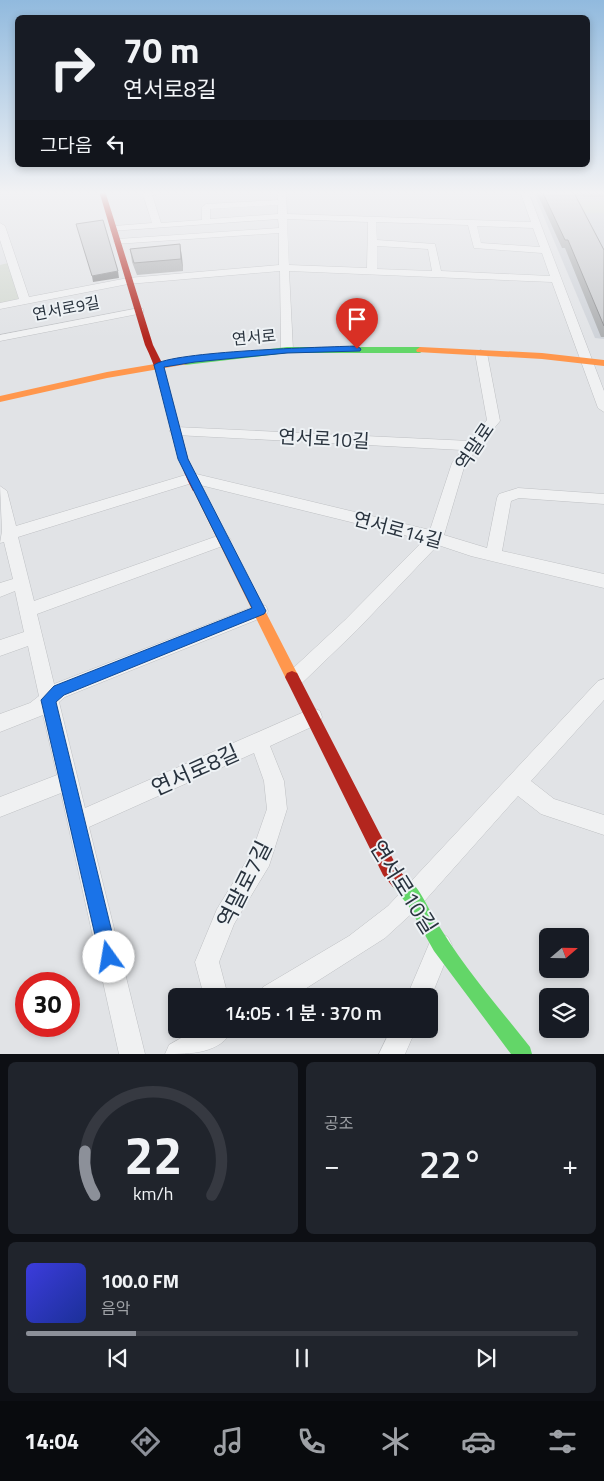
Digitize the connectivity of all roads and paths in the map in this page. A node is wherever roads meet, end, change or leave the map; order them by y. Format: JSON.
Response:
{"nodes":[{"id":1,"x":5,"y":240,"type":"edge"},
{"id":2,"x":143,"y":240,"type":"edge"},
{"id":3,"x":283,"y":240,"type":"edge"},
{"id":4,"x":475,"y":240,"type":"edge"},
{"id":5,"x":542,"y":240,"type":"edge"},
{"id":6,"x":118,"y":242,"type":"joint"},
{"id":7,"x":372,"y":243,"type":"joint"},
{"id":8,"x":545,"y":250,"type":"junction"},
{"id":9,"x":283,"y":268,"type":"junction"},
{"id":10,"x":372,"y":271,"type":"junction"},
{"id":11,"x":437,"y":274,"type":"junction"},
{"id":12,"x":555,"y":279,"type":"junction"},
{"id":13,"x":128,"y":281,"type":"junction"},
{"id":14,"x":25,"y":301,"type":"junction"},
{"id":15,"x":0,"y":306,"type":"edge"},
{"id":16,"x":139,"y":311,"type":"junction"},
{"id":17,"x":0,"y":338,"type":"edge"},
{"id":18,"x":287,"y":350,"type":"junction"},
{"id":19,"x":481,"y":353,"type":"junction"},
{"id":20,"x":585,"y":360,"type":"junction"},
{"id":21,"x":604,"y":363,"type":"edge"},
{"id":22,"x":159,"y":365,"type":"junction"},
{"id":23,"x":0,"y":399,"type":"edge"},
{"id":24,"x":604,"y":408,"type":"edge"},
{"id":25,"x":176,"y":431,"type":"junction"},
{"id":26,"x":473,"y":446,"type":"junction"},
{"id":27,"x":192,"y":478,"type":"junction"},
{"id":28,"x":0,"y":491,"type":"edge"},
{"id":29,"x":604,"y":499,"type":"edge"},
{"id":30,"x":5,"y":536,"type":"edge"},
{"id":31,"x":435,"y":538,"type":"junction"},
{"id":32,"x":223,"y":540,"type":"junction"},
{"id":33,"x":493,"y":555,"type":"junction"},
{"id":34,"x":604,"y":581,"type":"edge"},
{"id":35,"x":22,"y":583,"type":"junction"},
{"id":36,"x":0,"y":590,"type":"edge"},
{"id":37,"x":28,"y":610,"type":"junction"},
{"id":38,"x":260,"y":611,"type":"junction"},
{"id":39,"x":34,"y":636,"type":"junction"},
{"id":40,"x":0,"y":648,"type":"edge"},
{"id":41,"x":295,"y":678,"type":"junction"},
{"id":42,"x":604,"y":687,"type":"edge"},
{"id":43,"x":48,"y":700,"type":"junction"},
{"id":44,"x":314,"y":717,"type":"junction"},
{"id":45,"x":0,"y":722,"type":"edge"},
{"id":46,"x":259,"y":742,"type":"junction"},
{"id":47,"x":67,"y":781,"type":"junction"},
{"id":48,"x":517,"y":782,"type":"junction"},
{"id":49,"x":0,"y":807,"type":"edge"},
{"id":50,"x":77,"y":822,"type":"junction"},
{"id":51,"x":604,"y":825,"type":"edge"},
{"id":52,"x":414,"y":899,"type":"junction"},
{"id":53,"x":440,"y":945,"type":"junction"},
{"id":54,"x":214,"y":988,"type":"edge"},
{"id":55,"x":285,"y":988,"type":"edge"},
{"id":56,"x":422,"y":988,"type":"edge"},
{"id":57,"x":205,"y":1038,"type":"edge"},
{"id":58,"x":400,"y":1038,"type":"edge"},
{"id":59,"x":132,"y":1054,"type":"edge"},
{"id":60,"x":178,"y":1054,"type":"edge"},
{"id":61,"x":392,"y":1054,"type":"edge"},
{"id":62,"x":523,"y":1054,"type":"edge"}],
"edges":[{"from":1,"to":14,"type":"street"},
{"from":2,"to":6,"type":"street"},
{"from":3,"to":9,"type":"street"},
{"from":4,"to":8,"type":"street"},
{"from":5,"to":8,"type":"street"},
{"from":6,"to":13,"type":"street"},
{"from":7,"to":10,"type":"street"},
{"from":7,"to":11,"type":"street"},
{"from":8,"to":12,"type":"street"},
{"from":9,"to":10,"type":"street","name":"연서로9길"},
{"from":9,"to":13,"type":"street","name":"연서로9길"},
{"from":9,"to":18,"type":"street"},
{"from":10,"to":11,"type":"street","name":"연서로9길"},
{"from":11,"to":12,"type":"street","name":"연서로9길"},
{"from":12,"to":20,"type":"street"},
{"from":13,"to":14,"type":"street","name":"연서로9길"},
{"from":13,"to":16,"type":"street"},
{"from":14,"to":15,"type":"street","name":"연서로9길"},
{"from":16,"to":17,"type":"street","name":"연서로9길"},
{"from":16,"to":22,"type":"street"},
{"from":18,"to":19,"type":"street","name":"연서로"},
{"from":18,"to":22,"type":"street","name":"연서로"},
{"from":19,"to":20,"type":"street","name":"연서로"},
{"from":19,"to":26,"type":"street","name":"역말로"},
{"from":20,"to":21,"type":"street","name":"연서로"},
{"from":20,"to":24,"type":"street"},
{"from":22,"to":23,"type":"street","name":"연서로"},
{"from":22,"to":25,"type":"street","name":"연서로10길"},
{"from":25,"to":26,"type":"street","name":"연서로10길"},
{"from":25,"to":27,"type":"street","name":"연서로10길"},
{"from":26,"to":31,"type":"street","name":"역말로"},
{"from":27,"to":30,"type":"street"},
{"from":27,"to":31,"type":"street","name":"연서로14길"},
{"from":27,"to":32,"type":"street","name":"연서로10길"},
{"from":28,"to":30,"type":"street"},
{"from":29,"to":33,"type":"street"},
{"from":30,"to":35,"type":"street"},
{"from":31,"to":33,"type":"street","name":"연서로14길"},
{"from":31,"to":41,"type":"street"},
{"from":32,"to":37,"type":"street"},
{"from":32,"to":38,"type":"street","name":"연서로10길"},
{"from":33,"to":34,"type":"street","name":"연서로14길"},
{"from":35,"to":36,"type":"street"},
{"from":35,"to":37,"type":"street"},
{"from":37,"to":39,"type":"street"},
{"from":38,"to":41,"type":"street","name":"연서로10길"},
{"from":38,"to":43,"type":"street"},
{"from":39,"to":40,"type":"street"},
{"from":39,"to":43,"type":"street"},
{"from":41,"to":44,"type":"street","name":"연서로10길"},
{"from":42,"to":48,"type":"street"},
{"from":43,"to":45,"type":"street"},
{"from":43,"to":47,"type":"street"},
{"from":44,"to":46,"type":"street","name":"연서로8길"},
{"from":44,"to":52,"type":"street","name":"연서로10길"},
{"from":46,"to":50,"type":"street","name":"연서로8길"},
{"from":46,"to":54,"type":"street","name":"역말로7길"},
{"from":47,"to":49,"type":"street"},
{"from":47,"to":50,"type":"street"},
{"from":48,"to":51,"type":"street"},
{"from":48,"to":52,"type":"street"},
{"from":50,"to":59,"type":"street"},
{"from":52,"to":53,"type":"street","name":"연서로10길"},
{"from":52,"to":55,"type":"street"},
{"from":53,"to":56,"type":"street"},
{"from":53,"to":62,"type":"street","name":"연서로10길"},
{"from":57,"to":60,"type":"street"},
{"from":58,"to":61,"type":"street"}]}
